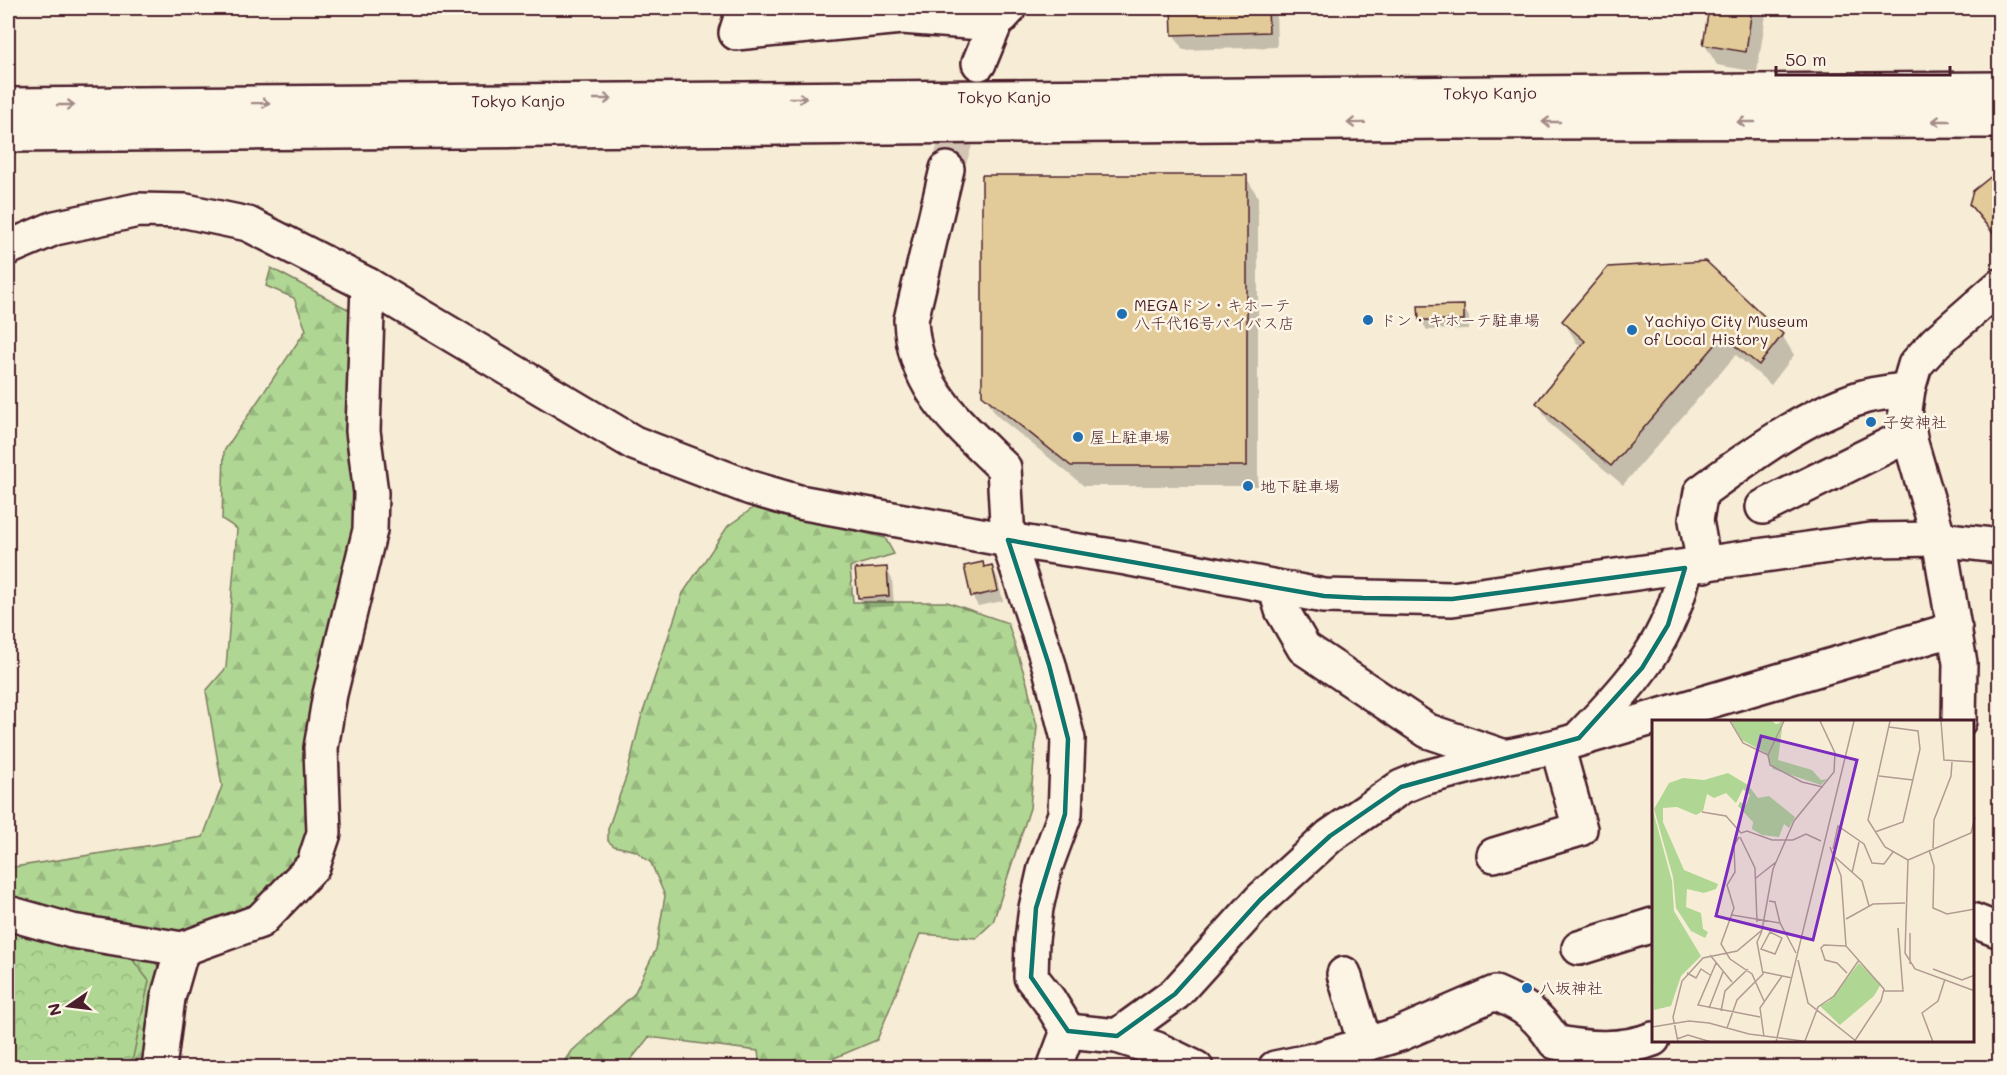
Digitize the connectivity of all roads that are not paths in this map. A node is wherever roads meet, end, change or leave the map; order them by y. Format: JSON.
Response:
{"nodes":[{"id":1,"x":744,"y":8,"type":"edge"},
{"id":2,"x":1002,"y":16,"type":"edge"},
{"id":3,"x":979,"y":63,"type":"tunnel mouth"},
{"id":4,"x":2000,"y":89,"type":"edge"},
{"id":5,"x":8,"y":105,"type":"edge"},
{"id":6,"x":2000,"y":121,"type":"edge"},
{"id":7,"x":8,"y":135,"type":"edge"},
{"id":8,"x":947,"y":169,"type":"tunnel mouth"},
{"id":9,"x":8,"y":248,"type":"edge"},
{"id":10,"x":368,"y":285,"type":"junction"},
{"id":11,"x":2000,"y":286,"type":"edge"},
{"id":12,"x":1908,"y":389,"type":"junction"},
{"id":13,"x":1909,"y":435,"type":"junction"},
{"id":14,"x":1763,"y":507,"type":"dead end"},
{"id":15,"x":1939,"y":539,"type":"junction"},
{"id":16,"x":1008,"y":540,"type":"junction"},
{"id":17,"x":2000,"y":546,"type":"edge"},
{"id":18,"x":1695,"y":566,"type":"junction"},
{"id":19,"x":1275,"y":586,"type":"junction"},
{"id":20,"x":1954,"y":629,"type":"junction"},
{"id":21,"x":1711,"y":711,"type":"edge"},
{"id":22,"x":1669,"y":720,"type":"edge"},
{"id":23,"x":1959,"y":720,"type":"edge"},
{"id":24,"x":1652,"y":724,"type":"edge"},
{"id":25,"x":1568,"y":742,"type":"junction"},
{"id":26,"x":1505,"y":756,"type":"junction"},
{"id":27,"x":1494,"y":855,"type":"dead end"},
{"id":28,"x":8,"y":913,"type":"edge"},
{"id":29,"x":1974,"y":921,"type":"edge"},
{"id":30,"x":1652,"y":926,"type":"edge"},
{"id":31,"x":2000,"y":931,"type":"edge"},
{"id":32,"x":1579,"y":948,"type":"dead end"},
{"id":33,"x":182,"y":949,"type":"junction"},
{"id":34,"x":1344,"y":974,"type":"dead end"},
{"id":35,"x":1068,"y":1032,"type":"junction"},
{"id":36,"x":1117,"y":1036,"type":"junction"},
{"id":37,"x":1652,"y":1039,"type":"edge"},
{"id":38,"x":1365,"y":1044,"type":"junction"},
{"id":39,"x":159,"y":1068,"type":"edge"},
{"id":40,"x":1054,"y":1068,"type":"edge"},
{"id":41,"x":1196,"y":1068,"type":"edge"},
{"id":42,"x":1275,"y":1068,"type":"edge"}],
"edges":[{"from":1,"to":2,"type":"main road"},
{"from":2,"to":3,"type":"main road"},
{"from":5,"to":4,"type":"main road","name":"Tokyo Kanjo","one_way":true},
{"from":6,"to":7,"type":"main road","name":"Tokyo Kanjo","one_way":true},
{"from":8,"to":16,"type":"main road"},
{"from":9,"to":10,"type":"main road"},
{"from":10,"to":16,"type":"main road"},
{"from":10,"to":33,"type":"main road"},
{"from":11,"to":12,"type":"main road"},
{"from":12,"to":13,"type":"main road"},
{"from":12,"to":18,"type":"main road"},
{"from":13,"to":14,"type":"main road"},
{"from":13,"to":15,"type":"main road"},
{"from":15,"to":17,"type":"main road"},
{"from":15,"to":18,"type":"main road"},
{"from":15,"to":20,"type":"main road"},
{"from":16,"to":19,"type":"main road"},
{"from":16,"to":35,"type":"main road"},
{"from":18,"to":19,"type":"main road"},
{"from":18,"to":25,"type":"main road"},
{"from":19,"to":26,"type":"main road"},
{"from":20,"to":21,"type":"main road"},
{"from":20,"to":23,"type":"main road"},
{"from":21,"to":22,"type":"main road"},
{"from":24,"to":25,"type":"main road"},
{"from":25,"to":26,"type":"main road"},
{"from":25,"to":27,"type":"main road"},
{"from":26,"to":36,"type":"main road"},
{"from":28,"to":33,"type":"main road"},
{"from":29,"to":31,"type":"main road"},
{"from":30,"to":32,"type":"main road"},
{"from":33,"to":39,"type":"main road"},
{"from":34,"to":38,"type":"main road"},
{"from":35,"to":36,"type":"main road"},
{"from":35,"to":40,"type":"main road"},
{"from":36,"to":41,"type":"main road"},
{"from":37,"to":38,"type":"main road"},
{"from":38,"to":42,"type":"main road"}]}
